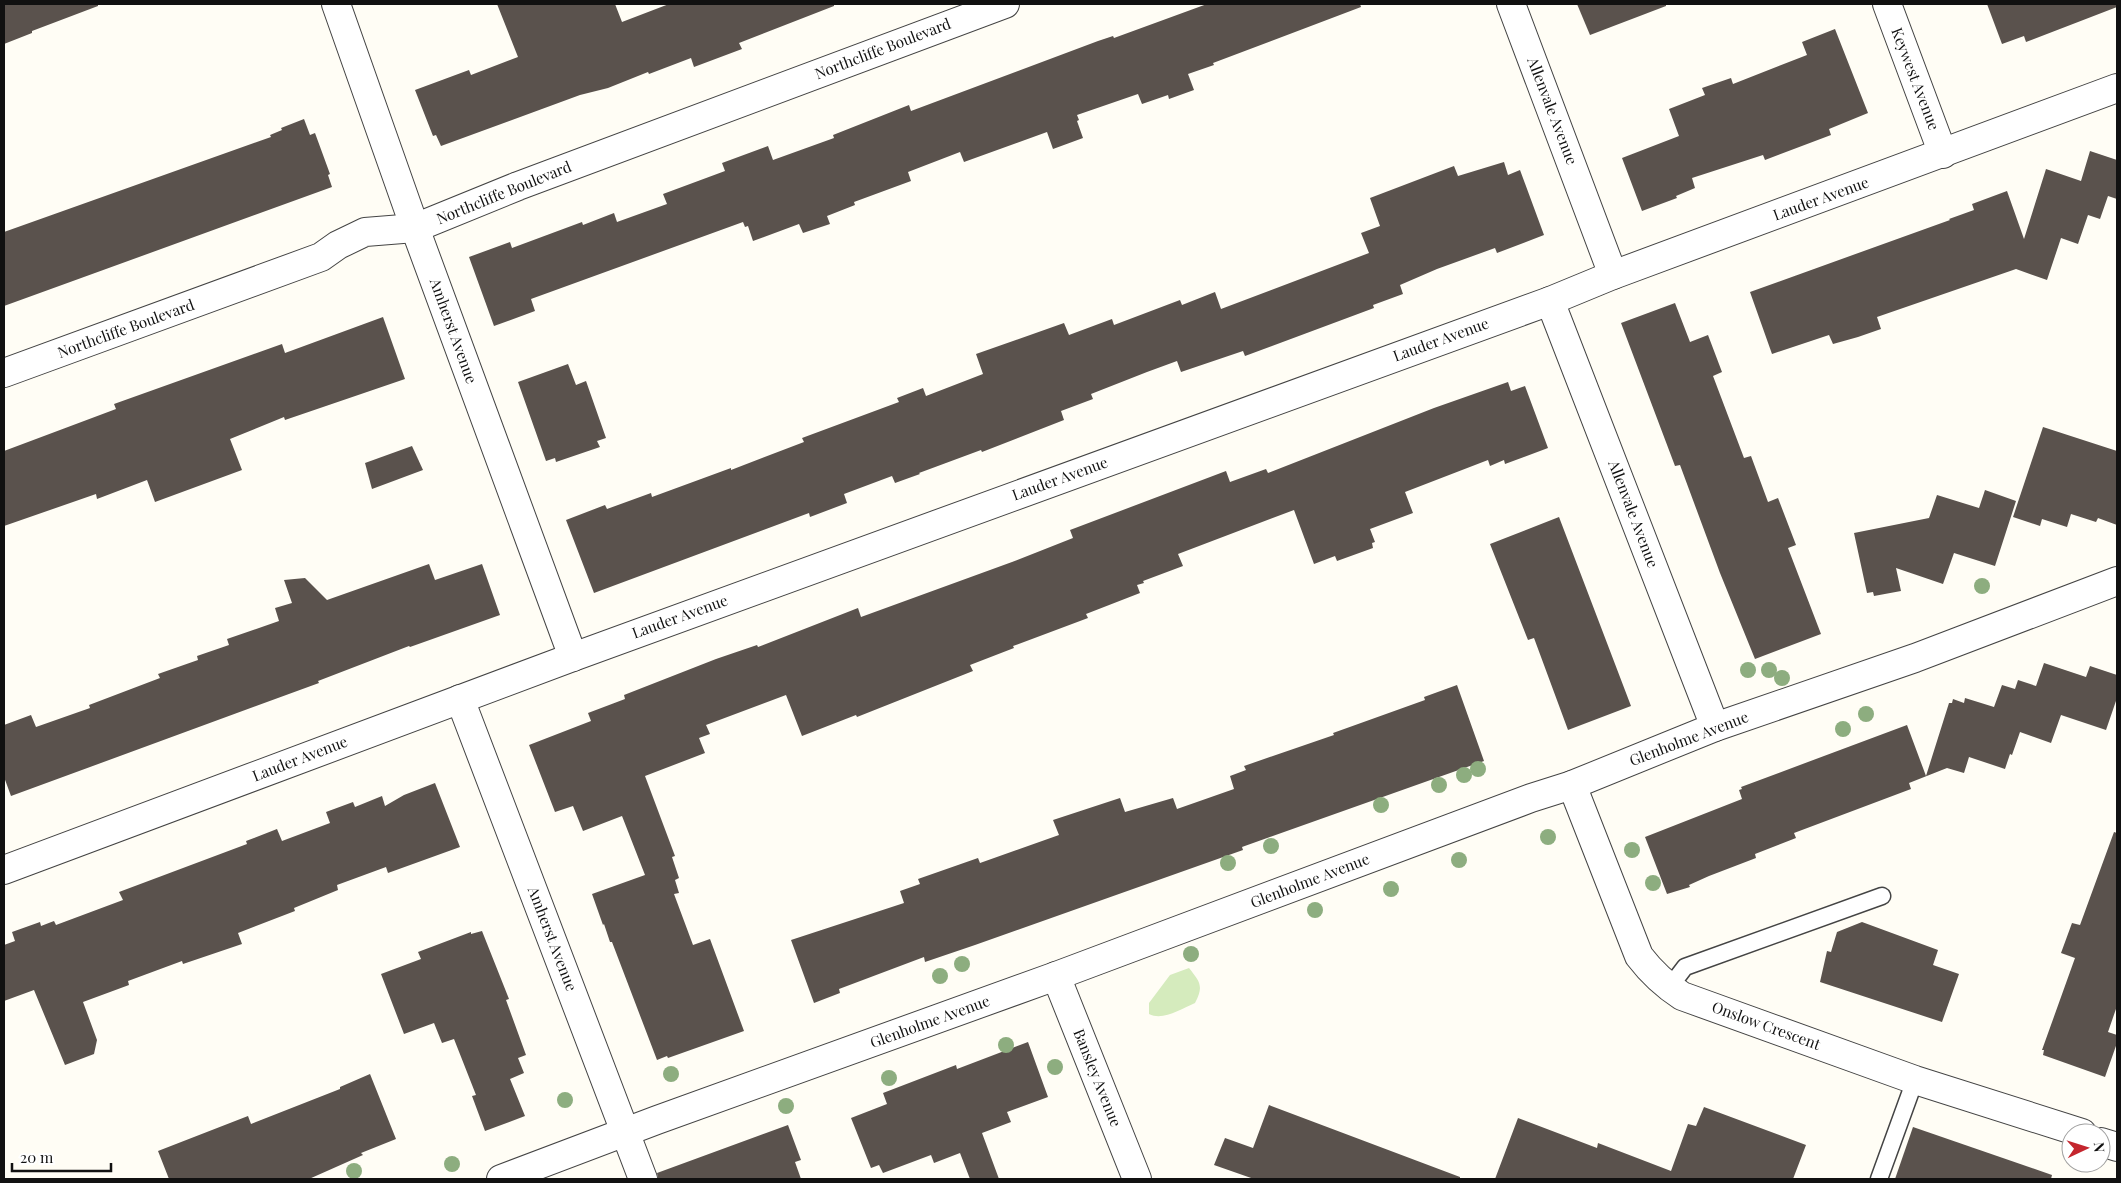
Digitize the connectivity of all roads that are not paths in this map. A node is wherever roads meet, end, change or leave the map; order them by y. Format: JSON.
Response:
{"nodes":[{"id":1,"x":336,"y":4,"type":"edge"},
{"id":2,"x":1005,"y":4,"type":"edge"},
{"id":3,"x":1511,"y":4,"type":"edge"},
{"id":4,"x":1886,"y":4,"type":"edge"},
{"id":5,"x":2117,"y":88,"type":"edge"},
{"id":6,"x":1943,"y":154,"type":"junction"},
{"id":7,"x":415,"y":228,"type":"junction"},
{"id":8,"x":1613,"y":275,"type":"junction"},
{"id":9,"x":1550,"y":300,"type":"junction"},
{"id":10,"x":4,"y":373,"type":"edge"},
{"id":11,"x":2117,"y":580,"type":"edge"},
{"id":12,"x":573,"y":656,"type":"junction"},
{"id":13,"x":460,"y":699,"type":"junction"},
{"id":14,"x":1715,"y":727,"type":"junction"},
{"id":15,"x":1572,"y":784,"type":"junction"},
{"id":16,"x":4,"y":870,"type":"edge"},
{"id":17,"x":1882,"y":896,"type":"dead end"},
{"id":18,"x":1056,"y":976,"type":"junction"},
{"id":19,"x":1669,"y":988,"type":"junction"},
{"id":20,"x":1915,"y":1080,"type":"junction"},
{"id":21,"x":2061,"y":1126,"type":"edge"},
{"id":22,"x":625,"y":1132,"type":"junction"},
{"id":23,"x":501,"y":1179,"type":"edge"},
{"id":24,"x":643,"y":1179,"type":"edge"},
{"id":25,"x":1137,"y":1179,"type":"edge"},
{"id":26,"x":1879,"y":1179,"type":"edge"}],
"edges":[{"from":1,"to":7,"type":"street","name":"Amherst Avenue"},
{"from":2,"to":7,"type":"street","name":"Northcliffe Boulevard"},
{"from":3,"to":8,"type":"street","name":"Allenvale Avenue"},
{"from":4,"to":6,"type":"street","name":"Keywest Avenue"},
{"from":5,"to":6,"type":"street","name":"Lauder Avenue"},
{"from":6,"to":8,"type":"street","name":"Lauder Avenue"},
{"from":7,"to":10,"type":"street","name":"Northcliffe Boulevard"},
{"from":7,"to":12,"type":"street","name":"Amherst Avenue"},
{"from":8,"to":9,"type":"street","name":"Lauder Avenue"},
{"from":9,"to":12,"type":"street","name":"Lauder Avenue"},
{"from":9,"to":14,"type":"street","name":"Allenvale Avenue"},
{"from":11,"to":14,"type":"street","name":"Glenholme Avenue"},
{"from":12,"to":13,"type":"street","name":"Lauder Avenue"},
{"from":13,"to":16,"type":"street","name":"Lauder Avenue"},
{"from":13,"to":22,"type":"street","name":"Amherst Avenue"},
{"from":14,"to":15,"type":"street","name":"Glenholme Avenue"},
{"from":15,"to":18,"type":"street","name":"Glenholme Avenue"},
{"from":15,"to":19,"type":"street","name":"Onslow Crescent"},
{"from":17,"to":19,"type":"lane"},
{"from":18,"to":22,"type":"street","name":"Glenholme Avenue"},
{"from":18,"to":25,"type":"street","name":"Bansley Avenue"},
{"from":19,"to":20,"type":"street","name":"Onslow Crescent"},
{"from":20,"to":21,"type":"street","name":"Onslow Crescent"},
{"from":20,"to":26,"type":"lane"},
{"from":22,"to":23,"type":"street","name":"Glenholme Avenue"},
{"from":22,"to":24,"type":"street","name":"Amherst Avenue"}]}
